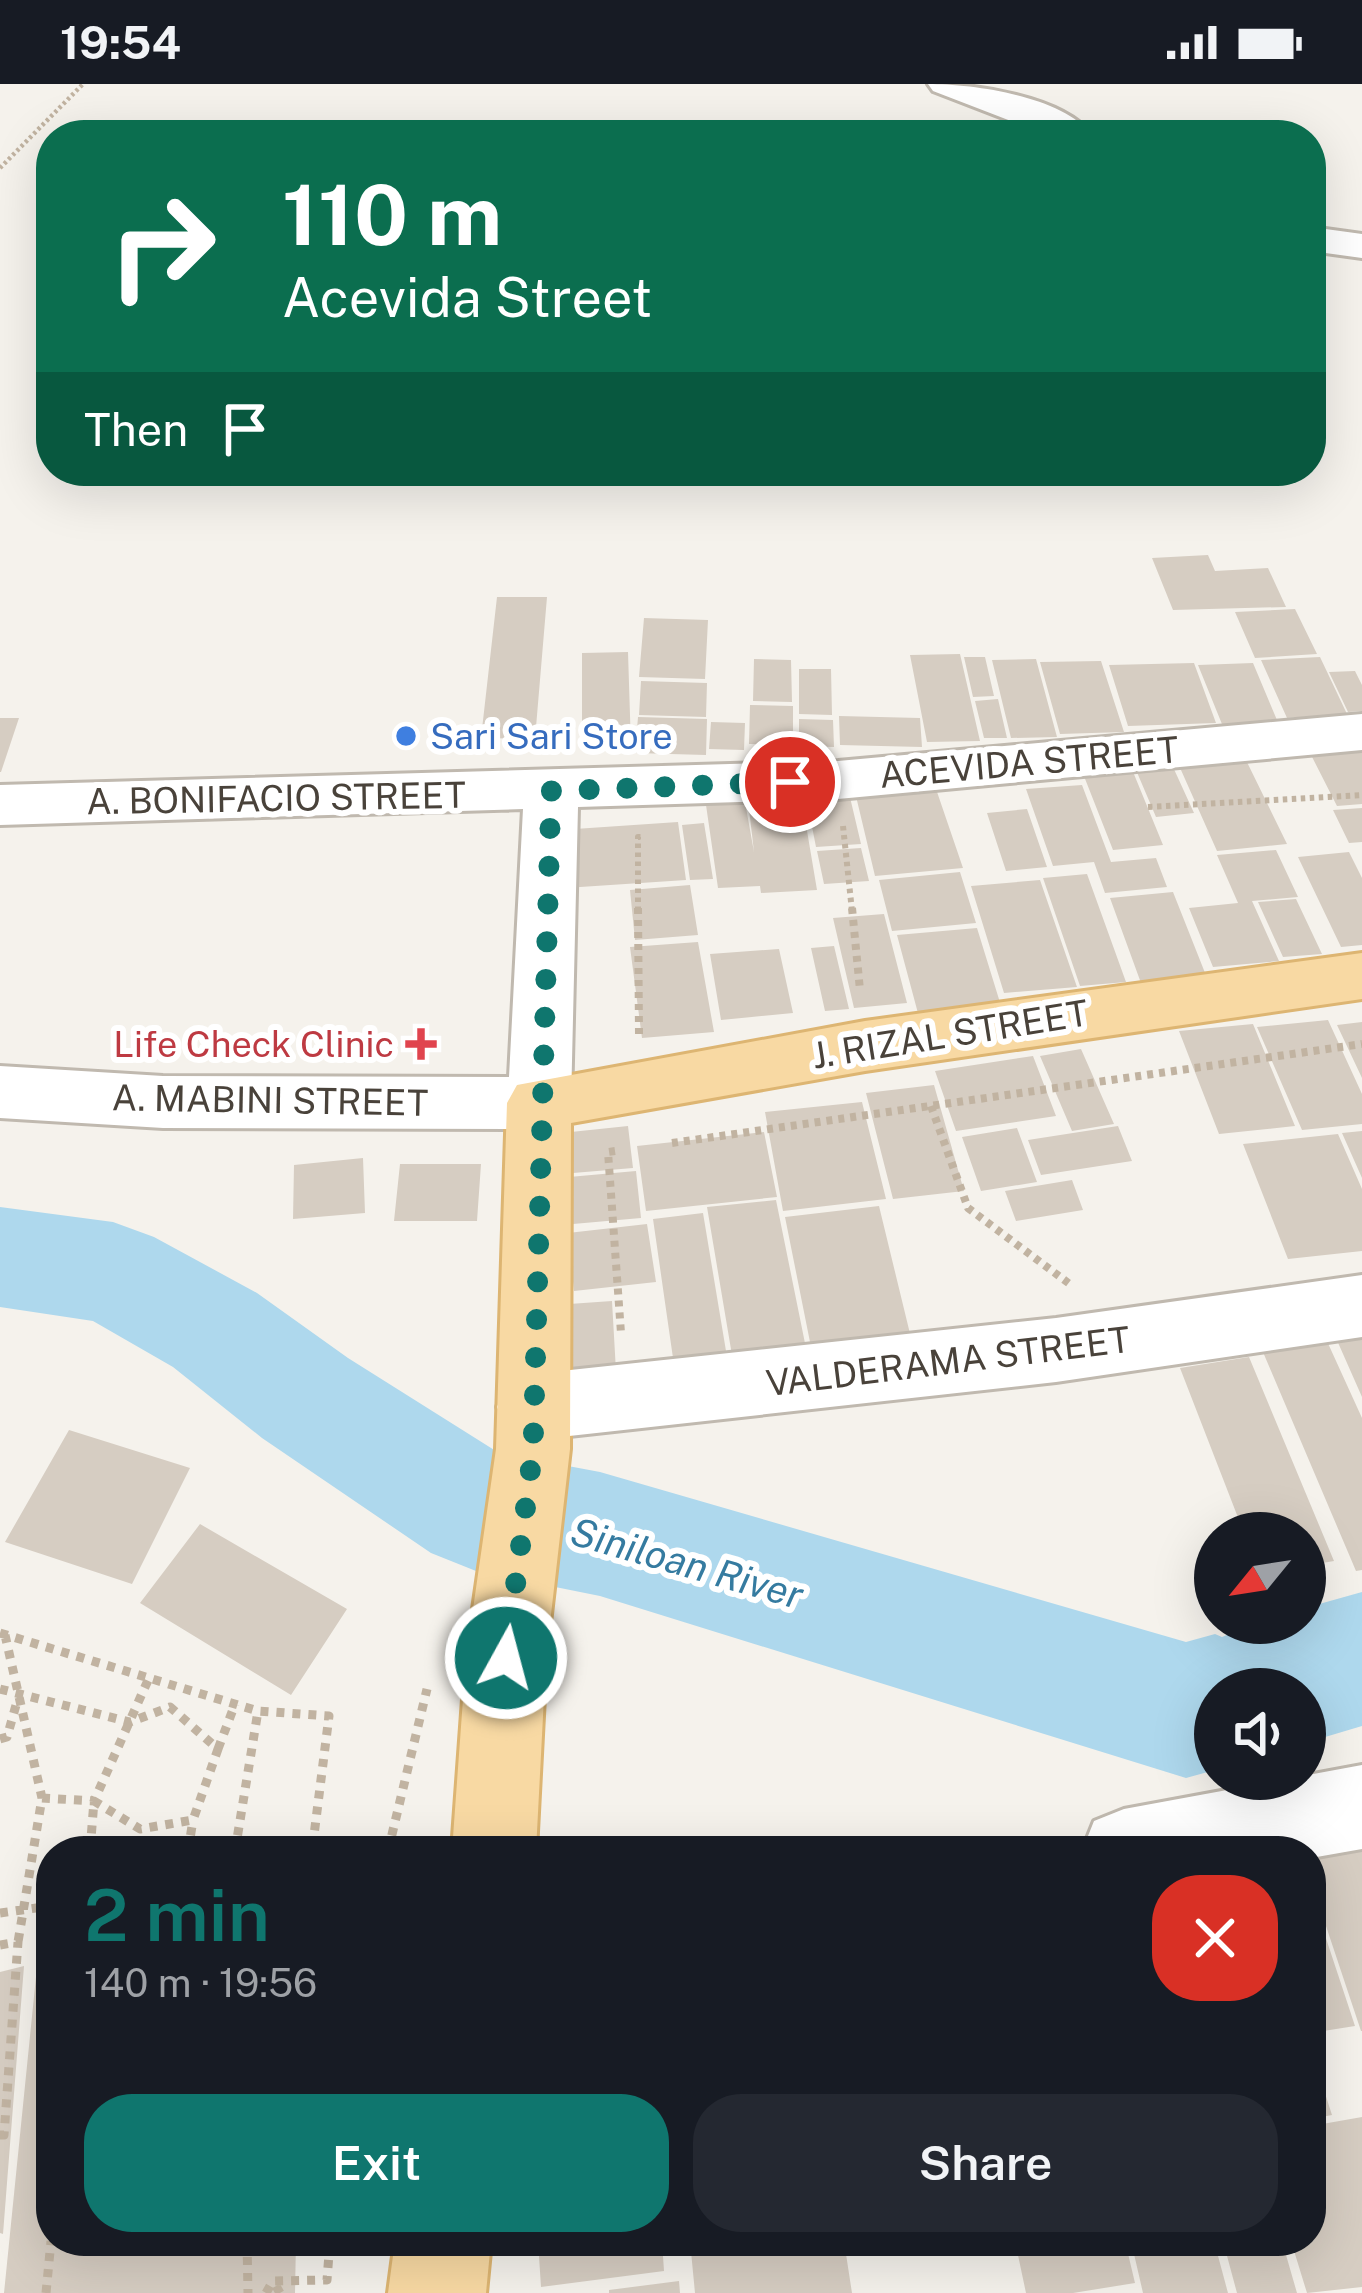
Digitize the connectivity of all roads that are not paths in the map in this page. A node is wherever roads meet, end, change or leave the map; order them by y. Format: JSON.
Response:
{"nodes":[{"id":1,"x":945,"y":84,"type":"edge"},
{"id":2,"x":1045,"y":120,"type":"edge"},
{"id":3,"x":1326,"y":241,"type":"edge"},
{"id":4,"x":1362,"y":246,"type":"edge"},
{"id":5,"x":1362,"y":733,"type":"edge"},
{"id":6,"x":551,"y":791,"type":"junction"},
{"id":7,"x":0,"y":805,"type":"edge"},
{"id":8,"x":1362,"y":976,"type":"edge"},
{"id":9,"x":0,"y":1092,"type":"edge"},
{"id":10,"x":539,"y":1103,"type":"junction"},
{"id":11,"x":1362,"y":1306,"type":"edge"},
{"id":12,"x":533,"y":1428,"type":"junction"},
{"id":13,"x":1362,"y":1807,"type":"edge"},
{"id":14,"x":492,"y":1836,"type":"edge"},
{"id":15,"x":1205,"y":1836,"type":"edge"},
{"id":16,"x":441,"y":2256,"type":"edge"},
{"id":17,"x":437,"y":2293,"type":"edge"}],
"edges":[{"from":1,"to":2,"type":"street"},
{"from":3,"to":4,"type":"street"},
{"from":5,"to":6,"type":"street","name":"ACEVIDA STREET"},
{"from":6,"to":7,"type":"street","name":"A. BONIFACIO STREET"},
{"from":6,"to":10,"type":"street"},
{"from":8,"to":10,"type":"main road","name":"J. RIZAL STREET"},
{"from":9,"to":10,"type":"street","name":"A. MABINI STREET"},
{"from":10,"to":12,"type":"main road"},
{"from":11,"to":12,"type":"street","name":"VALDERAMA STREET"},
{"from":12,"to":14,"type":"main road"},
{"from":13,"to":15,"type":"street"},
{"from":16,"to":17,"type":"main road"}]}
